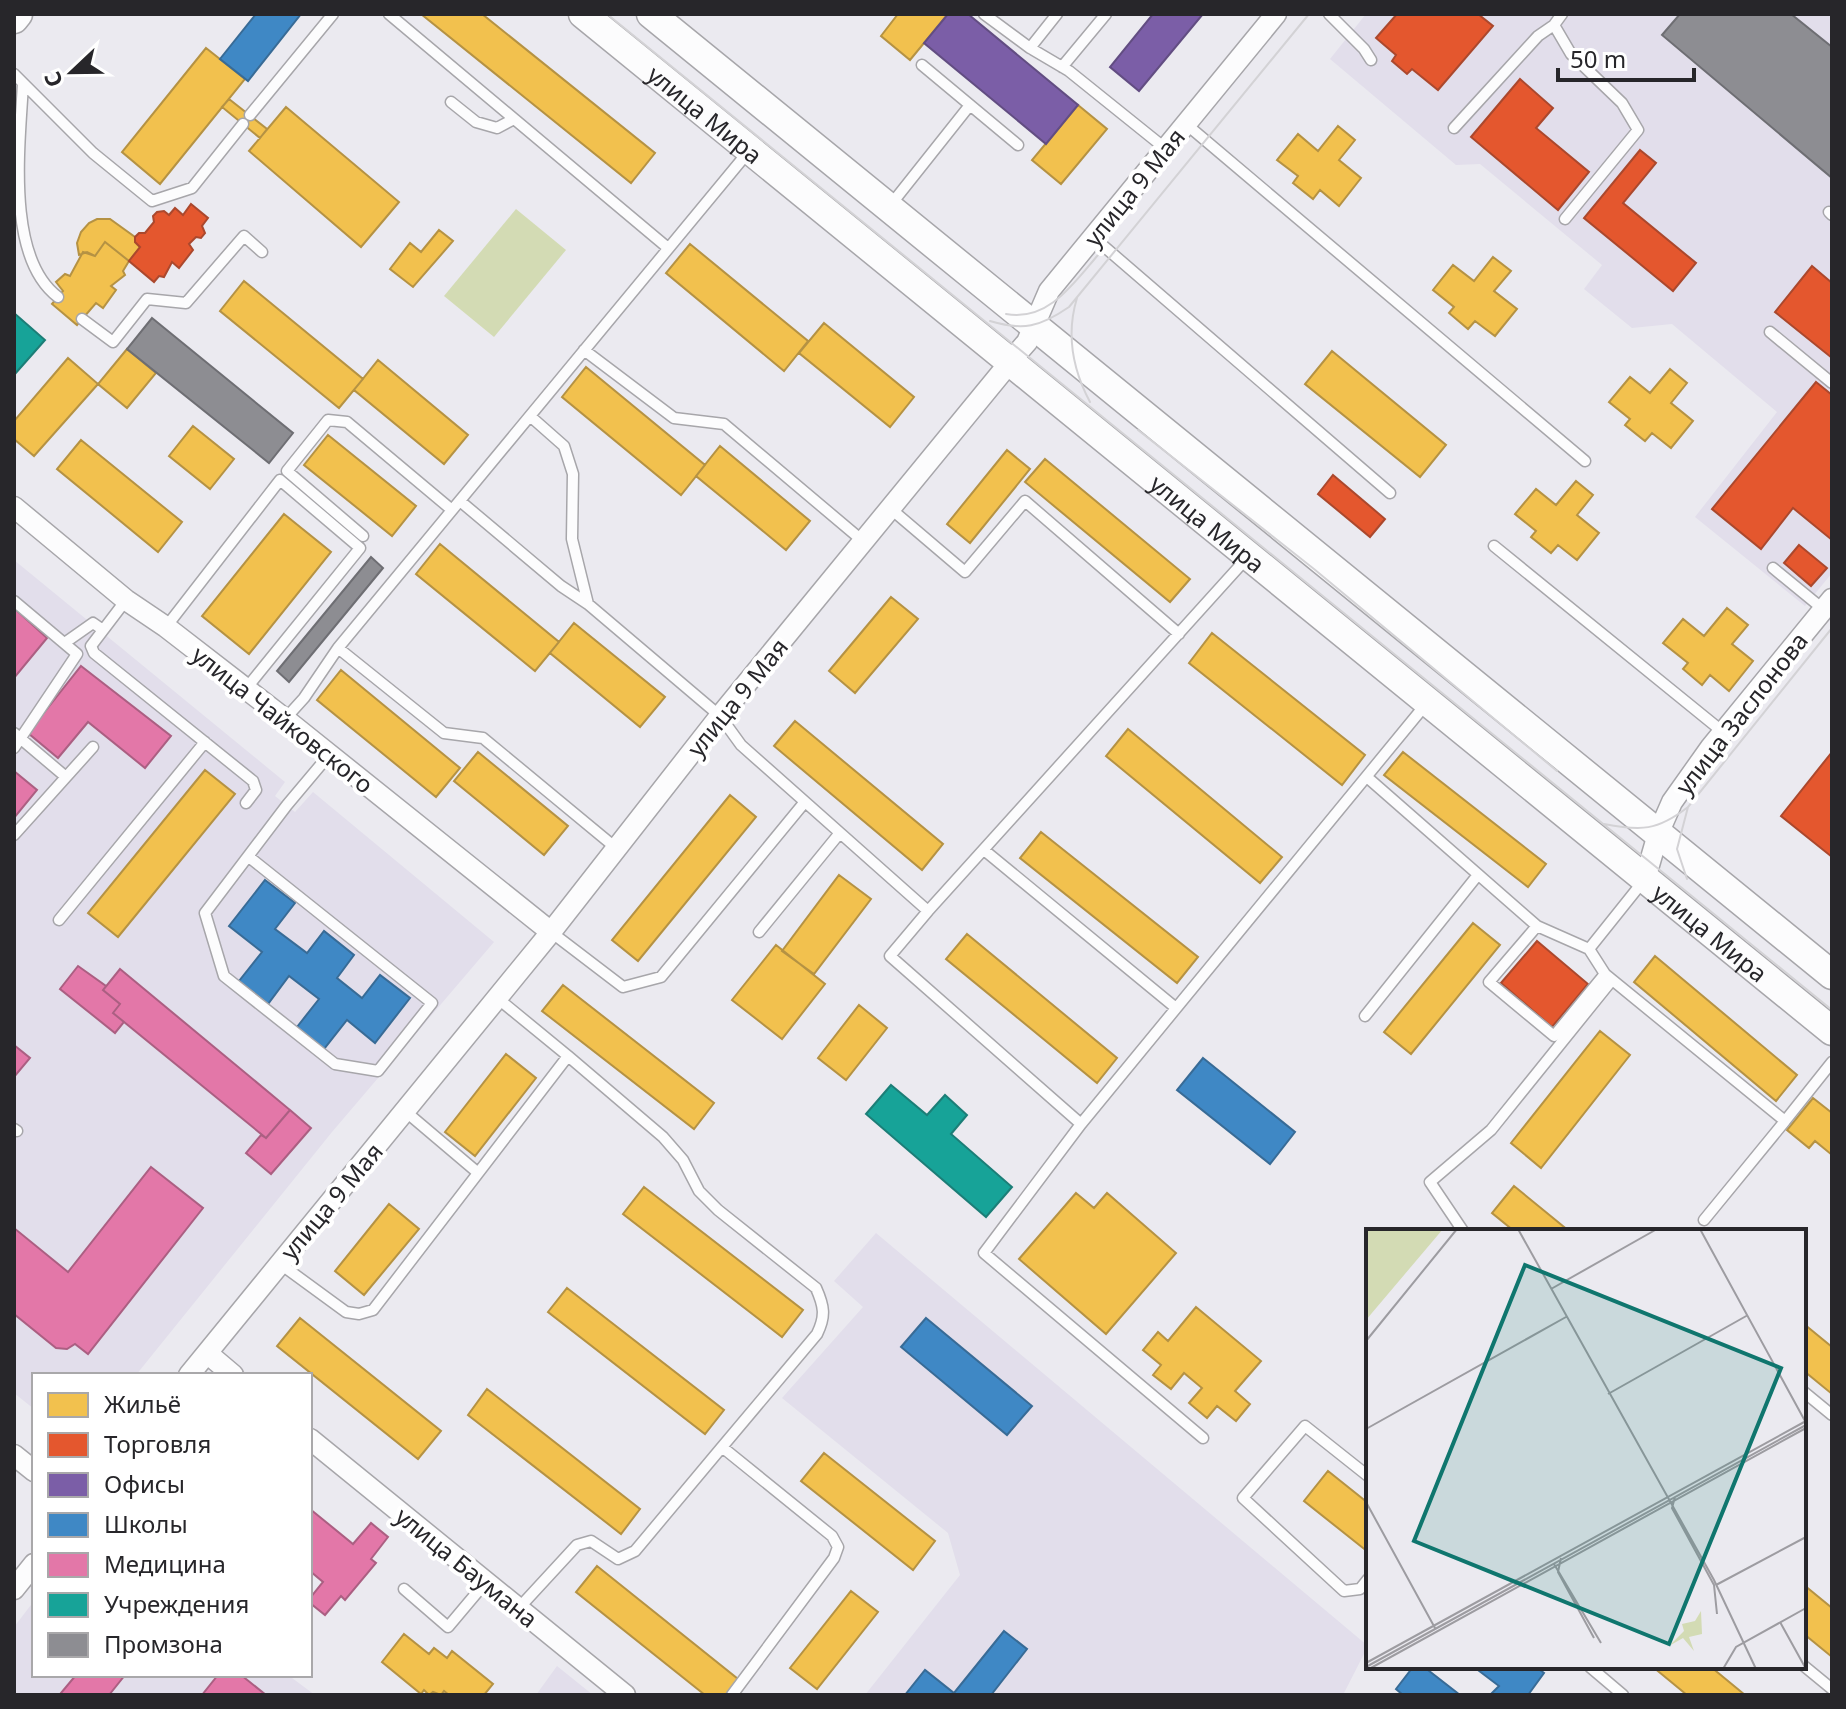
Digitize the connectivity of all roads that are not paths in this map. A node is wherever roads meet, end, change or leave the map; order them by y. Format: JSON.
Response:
{"nodes":[{"id":1,"x":18,"y":14,"type":"edge"},
{"id":2,"x":333,"y":14,"type":"edge"},
{"id":3,"x":389,"y":14,"type":"edge"},
{"id":4,"x":583,"y":14,"type":"edge"},
{"id":5,"x":651,"y":14,"type":"edge"},
{"id":6,"x":984,"y":14,"type":"edge"},
{"id":7,"x":1057,"y":14,"type":"edge"},
{"id":8,"x":1106,"y":14,"type":"edge"},
{"id":9,"x":1276,"y":14,"type":"edge"},
{"id":10,"x":1329,"y":14,"type":"edge"},
{"id":11,"x":1562,"y":14,"type":"edge"},
{"id":12,"x":14,"y":19,"type":"edge"},
{"id":13,"x":1554,"y":25,"type":"junction"},
{"id":14,"x":1030,"y":48,"type":"junction"},
{"id":15,"x":1371,"y":60,"type":"dead end"},
{"id":16,"x":922,"y":65,"type":"dead end"},
{"id":17,"x":1062,"y":67,"type":"junction"},
{"id":18,"x":14,"y":74,"type":"edge"},
{"id":19,"x":23,"y":83,"type":"junction"},
{"id":20,"x":451,"y":102,"type":"dead end"},
{"id":21,"x":970,"y":105,"type":"junction"},
{"id":22,"x":514,"y":119,"type":"junction"},
{"id":23,"x":1186,"y":124,"type":"junction"},
{"id":24,"x":1454,"y":128,"type":"dead end"},
{"id":25,"x":1018,"y":145,"type":"dead end"},
{"id":26,"x":1166,"y":149,"type":"junction"},
{"id":27,"x":749,"y":151,"type":"junction"},
{"id":28,"x":888,"y":208,"type":"junction"},
{"id":29,"x":1565,"y":219,"type":"dead end"},
{"id":30,"x":1093,"y":237,"type":"junction"},
{"id":31,"x":668,"y":248,"type":"junction"},
{"id":32,"x":262,"y":252,"type":"dead end"},
{"id":33,"x":58,"y":297,"type":"dead end"},
{"id":34,"x":82,"y":319,"type":"dead end"},
{"id":35,"x":1034,"y":326,"type":"junction"},
{"id":36,"x":1770,"y":332,"type":"dead end"},
{"id":37,"x":584,"y":350,"type":"junction"},
{"id":38,"x":1010,"y":363,"type":"junction"},
{"id":39,"x":1832,"y":383,"type":"edge"},
{"id":40,"x":530,"y":416,"type":"junction"},
{"id":41,"x":1585,"y":461,"type":"dead end"},
{"id":42,"x":1390,"y":493,"type":"dead end"},
{"id":43,"x":460,"y":501,"type":"junction"},
{"id":44,"x":14,"y":507,"type":"edge"},
{"id":45,"x":891,"y":509,"type":"junction"},
{"id":46,"x":452,"y":510,"type":"junction"},
{"id":47,"x":363,"y":536,"type":"dead end"},
{"id":48,"x":864,"y":542,"type":"junction"},
{"id":49,"x":1494,"y":546,"type":"dead end"},
{"id":50,"x":1248,"y":556,"type":"junction"},
{"id":51,"x":1773,"y":568,"type":"dead end"},
{"id":52,"x":126,"y":600,"type":"junction"},
{"id":53,"x":14,"y":601,"type":"edge"},
{"id":54,"x":588,"y":604,"type":"junction"},
{"id":55,"x":1828,"y":604,"type":"edge"},
{"id":56,"x":166,"y":627,"type":"junction"},
{"id":57,"x":103,"y":630,"type":"junction"},
{"id":58,"x":1179,"y":634,"type":"junction"},
{"id":59,"x":66,"y":642,"type":"junction"},
{"id":60,"x":338,"y":648,"type":"junction"},
{"id":61,"x":245,"y":690,"type":"junction"},
{"id":62,"x":1428,"y":702,"type":"junction"},
{"id":63,"x":720,"y":716,"type":"junction"},
{"id":64,"x":285,"y":719,"type":"junction"},
{"id":65,"x":1723,"y":732,"type":"junction"},
{"id":66,"x":18,"y":736,"type":"edge"},
{"id":67,"x":205,"y":742,"type":"junction"},
{"id":68,"x":93,"y":747,"type":"dead end"},
{"id":69,"x":14,"y":748,"type":"edge"},
{"id":70,"x":329,"y":755,"type":"junction"},
{"id":71,"x":66,"y":777,"type":"junction"},
{"id":72,"x":1368,"y":778,"type":"junction"},
{"id":73,"x":246,"y":803,"type":"dead end"},
{"id":74,"x":804,"y":803,"type":"junction"},
{"id":75,"x":839,"y":834,"type":"junction"},
{"id":76,"x":1658,"y":834,"type":"junction"},
{"id":77,"x":14,"y":835,"type":"edge"},
{"id":78,"x":616,"y":848,"type":"junction"},
{"id":79,"x":984,"y":850,"type":"junction"},
{"id":80,"x":249,"y":857,"type":"junction"},
{"id":81,"x":1477,"y":876,"type":"junction"},
{"id":82,"x":1645,"y":879,"type":"junction"},
{"id":83,"x":928,"y":911,"type":"junction"},
{"id":84,"x":59,"y":920,"type":"dead end"},
{"id":85,"x":1537,"y":926,"type":"junction"},
{"id":86,"x":551,"y":932,"type":"junction"},
{"id":87,"x":759,"y":932,"type":"dead end"},
{"id":88,"x":1589,"y":949,"type":"junction"},
{"id":89,"x":1832,"y":975,"type":"edge"},
{"id":90,"x":1608,"y":977,"type":"junction"},
{"id":91,"x":496,"y":997,"type":"junction"},
{"id":92,"x":1176,"y":1008,"type":"junction"},
{"id":93,"x":1365,"y":1016,"type":"dead end"},
{"id":94,"x":1832,"y":1031,"type":"edge"},
{"id":95,"x":568,"y":1056,"type":"junction"},
{"id":96,"x":1832,"y":1062,"type":"edge"},
{"id":97,"x":405,"y":1111,"type":"junction"},
{"id":98,"x":1785,"y":1121,"type":"junction"},
{"id":99,"x":1081,"y":1124,"type":"junction"},
{"id":100,"x":477,"y":1172,"type":"junction"},
{"id":101,"x":1704,"y":1220,"type":"dead end"},
{"id":102,"x":1462,"y":1229,"type":"edge"},
{"id":103,"x":279,"y":1263,"type":"junction"},
{"id":104,"x":207,"y":1353,"type":"junction"},
{"id":105,"x":191,"y":1373,"type":"edge"},
{"id":106,"x":231,"y":1373,"type":"edge"},
{"id":107,"x":1806,"y":1394,"type":"edge"},
{"id":108,"x":1832,"y":1415,"type":"edge"},
{"id":109,"x":1203,"y":1438,"type":"dead end"},
{"id":110,"x":312,"y":1441,"type":"edge"},
{"id":111,"x":722,"y":1447,"type":"junction"},
{"id":112,"x":14,"y":1455,"type":"edge"},
{"id":113,"x":32,"y":1469,"type":"edge"},
{"id":114,"x":1366,"y":1474,"type":"edge"},
{"id":115,"x":32,"y":1566,"type":"edge"},
{"id":116,"x":1366,"y":1582,"type":"edge"},
{"id":117,"x":485,"y":1583,"type":"junction"},
{"id":118,"x":14,"y":1589,"type":"edge"},
{"id":119,"x":404,"y":1589,"type":"dead end"},
{"id":120,"x":518,"y":1609,"type":"junction"},
{"id":121,"x":1806,"y":1668,"type":"edge"},
{"id":122,"x":1592,"y":1669,"type":"edge"},
{"id":123,"x":1832,"y":1689,"type":"edge"},
{"id":124,"x":625,"y":1695,"type":"edge"},
{"id":125,"x":732,"y":1695,"type":"edge"},
{"id":126,"x":1623,"y":1695,"type":"edge"}],
"edges":[{"from":1,"to":12,"type":"main road"},
{"from":2,"to":19,"type":"lane"},
{"from":3,"to":22,"type":"lane"},
{"from":4,"to":27,"type":"main road","name":"улица Мира"},
{"from":5,"to":28,"type":"main road","name":"улица Мира"},
{"from":6,"to":14,"type":"lane"},
{"from":7,"to":14,"type":"lane"},
{"from":8,"to":17,"type":"lane"},
{"from":9,"to":23,"type":"street","name":"улица 9 Мая"},
{"from":10,"to":15,"type":"lane"},
{"from":11,"to":13,"type":"lane"},
{"from":13,"to":24,"type":"lane"},
{"from":13,"to":29,"type":"lane"},
{"from":14,"to":17,"type":"lane"},
{"from":16,"to":21,"type":"lane"},
{"from":17,"to":26,"type":"lane"},
{"from":18,"to":19,"type":"lane"},
{"from":19,"to":33,"type":"lane"},
{"from":20,"to":22,"type":"lane"},
{"from":21,"to":25,"type":"lane"},
{"from":21,"to":28,"type":"lane"},
{"from":22,"to":31,"type":"lane"},
{"from":23,"to":26,"type":"street","name":"улица 9 Мая"},
{"from":23,"to":41,"type":"lane"},
{"from":26,"to":30,"type":"street","name":"улица 9 Мая"},
{"from":27,"to":31,"type":"lane"},
{"from":27,"to":38,"type":"main road","name":"улица Мира"},
{"from":28,"to":35,"type":"main road","name":"улица Мира"},
{"from":30,"to":35,"type":"street","name":"улица 9 Мая"},
{"from":30,"to":42,"type":"lane"},
{"from":31,"to":37,"type":"lane"},
{"from":32,"to":34,"type":"lane"},
{"from":35,"to":38,"type":"street","name":"улица 9 Мая"},
{"from":35,"to":76,"type":"main road","name":"улица Мира"},
{"from":36,"to":39,"type":"lane"},
{"from":37,"to":40,"type":"lane"},
{"from":37,"to":48,"type":"lane"},
{"from":38,"to":45,"type":"street","name":"улица 9 Мая"},
{"from":38,"to":50,"type":"main road","name":"улица Мира"},
{"from":40,"to":43,"type":"lane"},
{"from":40,"to":54,"type":"lane"},
{"from":43,"to":46,"type":"lane"},
{"from":43,"to":54,"type":"lane"},
{"from":44,"to":52,"type":"street","name":"улица Чайковского"},
{"from":45,"to":48,"type":"street","name":"улица 9 Мая"},
{"from":45,"to":58,"type":"lane"},
{"from":46,"to":47,"type":"lane"},
{"from":46,"to":60,"type":"lane"},
{"from":48,"to":63,"type":"street","name":"улица 9 Мая"},
{"from":49,"to":65,"type":"lane"},
{"from":50,"to":58,"type":"lane"},
{"from":50,"to":62,"type":"main road","name":"улица Мира"},
{"from":51,"to":55,"type":"lane"},
{"from":52,"to":56,"type":"street","name":"улица Чайковского"},
{"from":52,"to":57,"type":"lane"},
{"from":53,"to":59,"type":"lane"},
{"from":54,"to":63,"type":"lane"},
{"from":55,"to":65,"type":"street","name":"улица Заслонова"},
{"from":56,"to":61,"type":"street","name":"улица Чайковского"},
{"from":56,"to":61,"type":"lane"},
{"from":57,"to":59,"type":"lane"},
{"from":57,"to":67,"type":"lane"},
{"from":58,"to":79,"type":"lane"},
{"from":59,"to":66,"type":"lane"},
{"from":60,"to":64,"type":"lane"},
{"from":60,"to":78,"type":"lane"},
{"from":61,"to":64,"type":"street","name":"улица Чайковского"},
{"from":62,"to":72,"type":"lane"},
{"from":62,"to":82,"type":"main road","name":"улица Мира"},
{"from":63,"to":74,"type":"lane"},
{"from":63,"to":78,"type":"street","name":"улица 9 Мая"},
{"from":64,"to":70,"type":"street","name":"улица Чайковского"},
{"from":65,"to":76,"type":"street","name":"улица Заслонова"},
{"from":66,"to":69,"type":"lane"},
{"from":66,"to":71,"type":"lane"},
{"from":67,"to":73,"type":"lane"},
{"from":67,"to":84,"type":"lane"},
{"from":68,"to":71,"type":"lane"},
{"from":70,"to":80,"type":"lane"},
{"from":70,"to":86,"type":"street","name":"улица Чайковского"},
{"from":71,"to":77,"type":"lane"},
{"from":72,"to":81,"type":"lane"},
{"from":72,"to":92,"type":"lane"},
{"from":74,"to":75,"type":"lane"},
{"from":74,"to":86,"type":"lane"},
{"from":75,"to":83,"type":"lane"},
{"from":75,"to":87,"type":"lane"},
{"from":76,"to":82,"type":"street","name":"улица Заслонова"},
{"from":76,"to":89,"type":"main road","name":"улица Мира"},
{"from":78,"to":86,"type":"street","name":"улица 9 Мая"},
{"from":79,"to":83,"type":"lane"},
{"from":79,"to":92,"type":"lane"},
{"from":80,"to":80,"type":"lane"},
{"from":81,"to":85,"type":"lane"},
{"from":81,"to":93,"type":"lane"},
{"from":82,"to":88,"type":"lane"},
{"from":82,"to":94,"type":"main road","name":"улица Мира"},
{"from":83,"to":99,"type":"lane"},
{"from":85,"to":88,"type":"lane"},
{"from":85,"to":90,"type":"lane"},
{"from":86,"to":91,"type":"street","name":"улица 9 Мая"},
{"from":88,"to":90,"type":"lane"},
{"from":90,"to":98,"type":"lane"},
{"from":90,"to":102,"type":"lane"},
{"from":91,"to":95,"type":"lane"},
{"from":91,"to":97,"type":"street","name":"улица 9 Мая"},
{"from":92,"to":99,"type":"lane"},
{"from":95,"to":100,"type":"lane"},
{"from":95,"to":111,"type":"lane"},
{"from":96,"to":98,"type":"lane"},
{"from":97,"to":100,"type":"lane"},
{"from":97,"to":103,"type":"street","name":"улица 9 Мая"},
{"from":98,"to":101,"type":"lane"},
{"from":99,"to":109,"type":"lane"},
{"from":100,"to":103,"type":"lane"},
{"from":103,"to":104,"type":"street","name":"улица 9 Мая"},
{"from":104,"to":105,"type":"street","name":"улица 9 Мая"},
{"from":104,"to":106,"type":"street"},
{"from":107,"to":108,"type":"lane"},
{"from":110,"to":117,"type":"street","name":"улица Баумана"},
{"from":111,"to":120,"type":"lane"},
{"from":111,"to":125,"type":"lane"},
{"from":112,"to":113,"type":"street"},
{"from":114,"to":116,"type":"lane"},
{"from":115,"to":118,"type":"street"},
{"from":117,"to":119,"type":"lane"},
{"from":117,"to":120,"type":"street","name":"улица Баумана"},
{"from":120,"to":124,"type":"street","name":"улица Баумана"},
{"from":121,"to":123,"type":"lane"},
{"from":122,"to":126,"type":"lane"}]}
